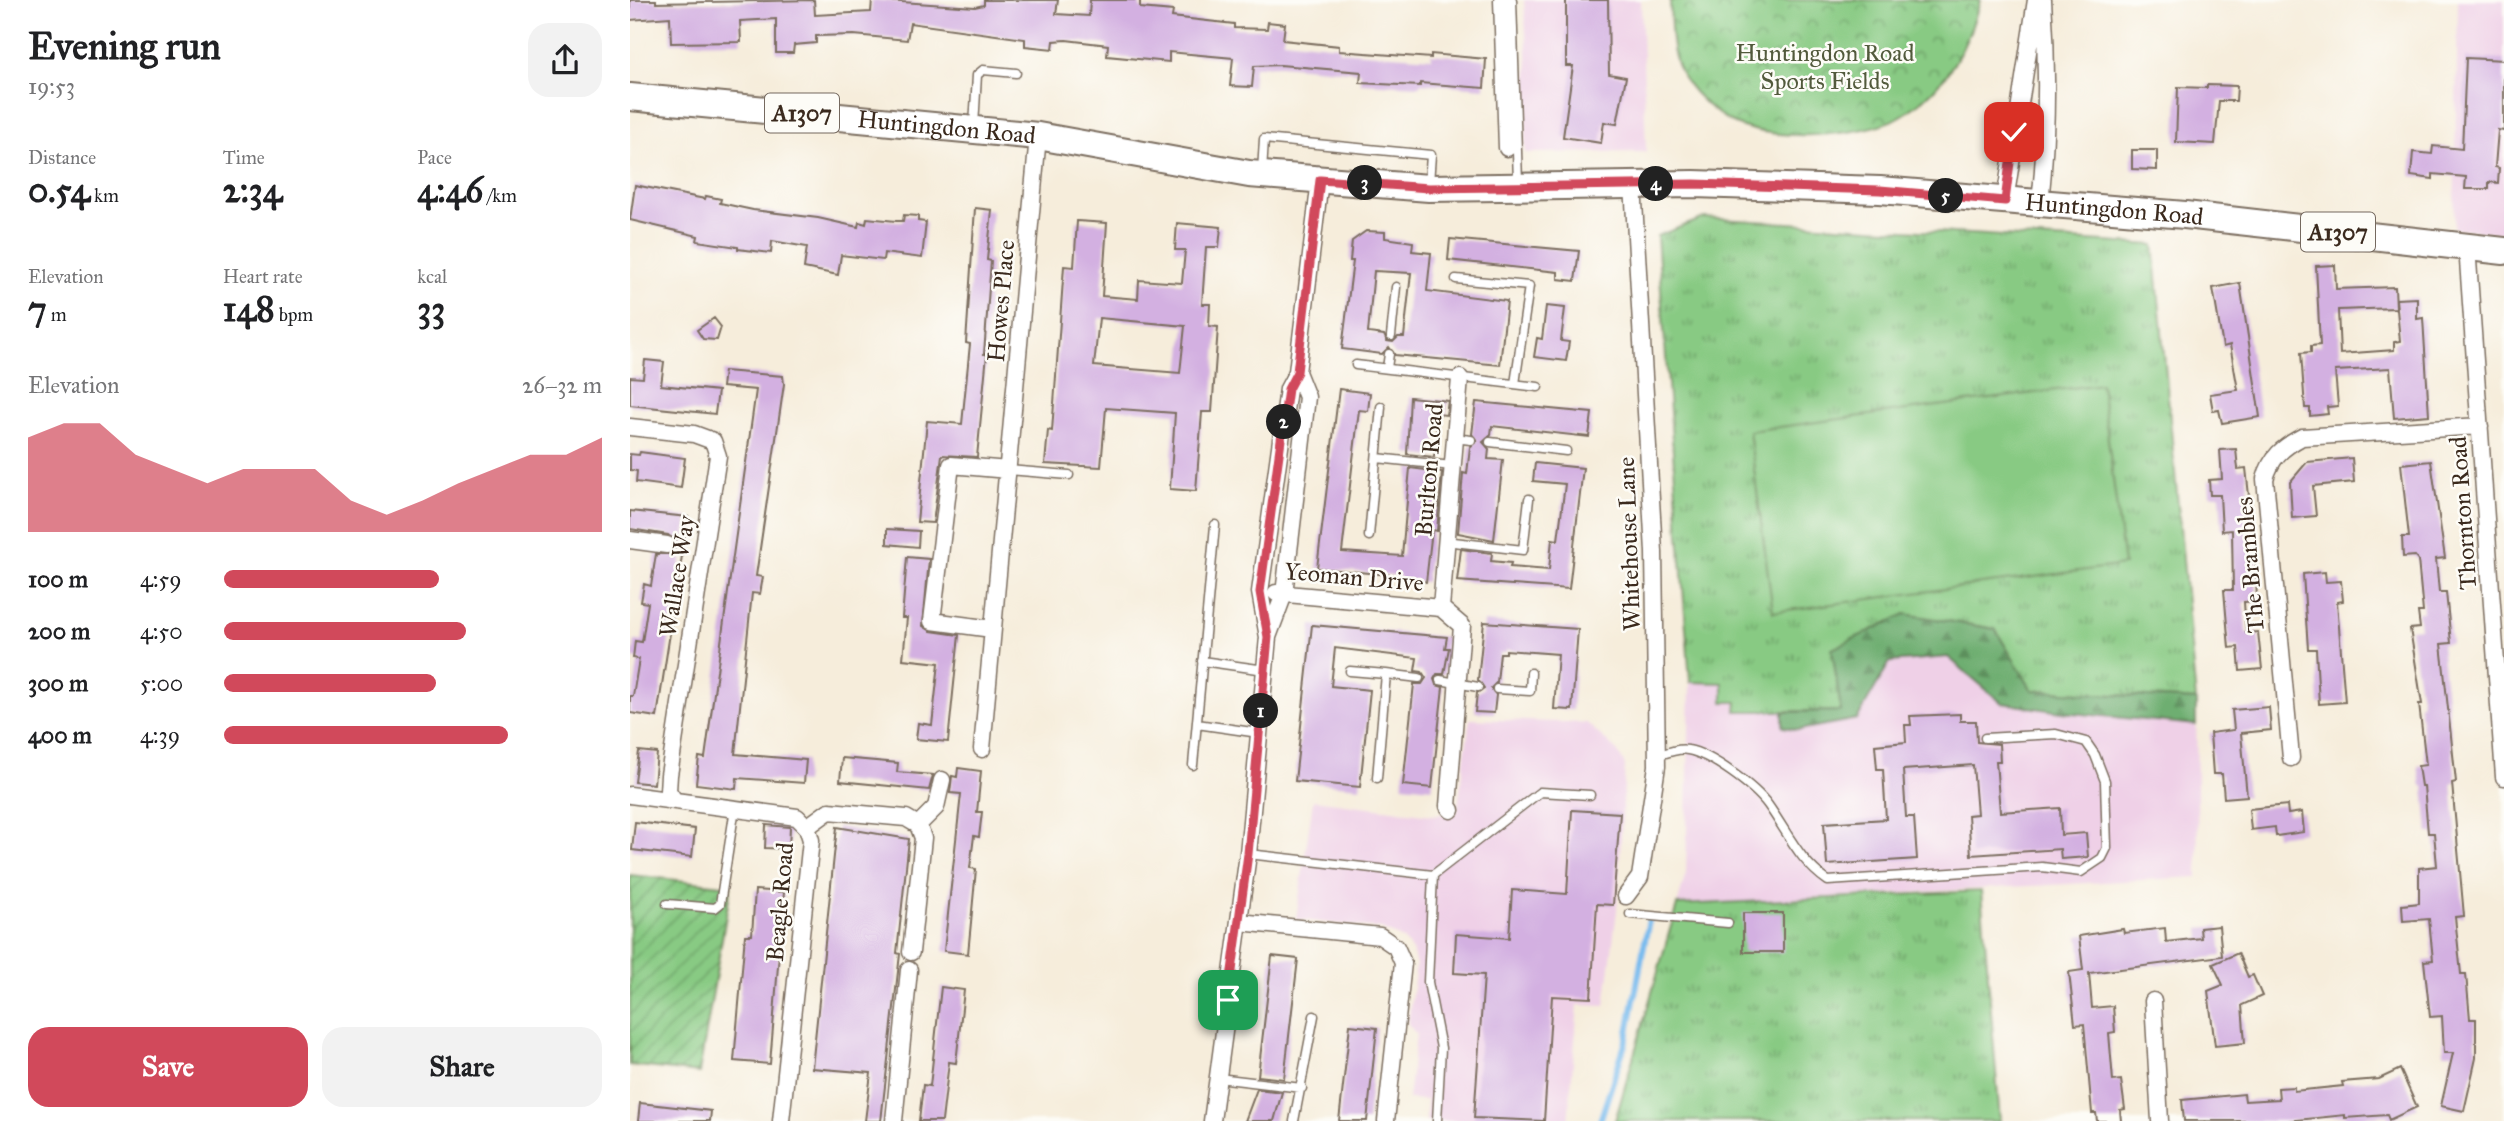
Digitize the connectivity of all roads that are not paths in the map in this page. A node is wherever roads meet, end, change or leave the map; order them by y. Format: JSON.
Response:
{"nodes":[{"id":1,"x":1502,"y":0,"type":"edge"},
{"id":2,"x":1512,"y":0,"type":"edge"},
{"id":3,"x":2036,"y":0,"type":"edge"},
{"id":4,"x":2043,"y":0,"type":"edge"},
{"id":5,"x":1016,"y":73,"type":"dead end"},
{"id":6,"x":630,"y":97,"type":"edge"},
{"id":7,"x":974,"y":129,"type":"junction"},
{"id":8,"x":1038,"y":136,"type":"junction"},
{"id":9,"x":1507,"y":148,"type":"dead end"},
{"id":10,"x":1261,"y":175,"type":"junction"},
{"id":11,"x":1320,"y":180,"type":"junction"},
{"id":12,"x":1633,"y":184,"type":"junction"},
{"id":13,"x":1429,"y":188,"type":"junction"},
{"id":14,"x":1518,"y":188,"type":"junction"},
{"id":15,"x":2005,"y":201,"type":"junction"},
{"id":16,"x":2039,"y":204,"type":"junction"},
{"id":17,"x":2468,"y":246,"type":"junction"},
{"id":18,"x":2504,"y":251,"type":"edge"},
{"id":19,"x":1456,"y":279,"type":"dead end"},
{"id":20,"x":1396,"y":287,"type":"dead end"},
{"id":21,"x":1391,"y":336,"type":"dead end"},
{"id":22,"x":1389,"y":354,"type":"dead end"},
{"id":23,"x":1356,"y":365,"type":"dead end"},
{"id":24,"x":1387,"y":368,"type":"junction"},
{"id":25,"x":1297,"y":372,"type":"junction"},
{"id":26,"x":1460,"y":378,"type":"junction"},
{"id":27,"x":1515,"y":384,"type":"junction"},
{"id":28,"x":1538,"y":387,"type":"dead end"},
{"id":29,"x":1381,"y":407,"type":"dead end"},
{"id":30,"x":2480,"y":426,"type":"junction"},
{"id":31,"x":630,"y":427,"type":"edge"},
{"id":32,"x":1454,"y":438,"type":"junction"},
{"id":33,"x":1471,"y":440,"type":"dead end"},
{"id":34,"x":1490,"y":442,"type":"dead end"},
{"id":35,"x":1566,"y":451,"type":"dead end"},
{"id":36,"x":1377,"y":458,"type":"junction"},
{"id":37,"x":1452,"y":467,"type":"junction"},
{"id":38,"x":1008,"y":470,"type":"junction"},
{"id":39,"x":1069,"y":475,"type":"dead end"},
{"id":40,"x":1529,"y":499,"type":"dead end"},
{"id":41,"x":1215,"y":525,"type":"dead end"},
{"id":42,"x":1369,"y":536,"type":"dead end"},
{"id":43,"x":630,"y":540,"type":"edge"},
{"id":44,"x":1445,"y":541,"type":"junction"},
{"id":45,"x":667,"y":545,"type":"dead end"},
{"id":46,"x":1260,"y":592,"type":"junction"},
{"id":47,"x":1284,"y":594,"type":"junction"},
{"id":48,"x":1441,"y":608,"type":"junction"},
{"id":49,"x":992,"y":629,"type":"junction"},
{"id":50,"x":1268,"y":637,"type":"junction"},
{"id":51,"x":1202,"y":661,"type":"junction"},
{"id":52,"x":1265,"y":670,"type":"junction"},
{"id":53,"x":1350,"y":671,"type":"dead end"},
{"id":54,"x":1531,"y":673,"type":"dead end"},
{"id":55,"x":1386,"y":674,"type":"junction"},
{"id":56,"x":1419,"y":678,"type":"dead end"},
{"id":57,"x":1440,"y":680,"type":"dead end"},
{"id":58,"x":1459,"y":682,"type":"junction"},
{"id":59,"x":1478,"y":687,"type":"dead end"},
{"id":60,"x":1497,"y":689,"type":"dead end"},
{"id":61,"x":1197,"y":724,"type":"junction"},
{"id":62,"x":1259,"y":733,"type":"junction"},
{"id":63,"x":1984,"y":738,"type":"dead end"},
{"id":64,"x":982,"y":749,"type":"dead end"},
{"id":65,"x":1657,"y":756,"type":"junction"},
{"id":66,"x":2291,"y":758,"type":"dead end"},
{"id":67,"x":1193,"y":765,"type":"dead end"},
{"id":68,"x":2504,"y":777,"type":"edge"},
{"id":69,"x":1377,"y":778,"type":"dead end"},
{"id":70,"x":942,"y":780,"type":"dead end"},
{"id":71,"x":630,"y":795,"type":"edge"},
{"id":72,"x":1590,"y":795,"type":"dead end"},
{"id":73,"x":674,"y":800,"type":"junction"},
{"id":74,"x":735,"y":808,"type":"junction"},
{"id":75,"x":1451,"y":810,"type":"dead end"},
{"id":76,"x":918,"y":825,"type":"junction"},
{"id":77,"x":807,"y":827,"type":"junction"},
{"id":78,"x":1248,"y":854,"type":"junction"},
{"id":79,"x":1433,"y":875,"type":"junction"},
{"id":80,"x":1626,"y":896,"type":"dead end"},
{"id":81,"x":667,"y":904,"type":"dead end"},
{"id":82,"x":1630,"y":914,"type":"dead end"},
{"id":83,"x":1239,"y":922,"type":"junction"},
{"id":84,"x":1728,"y":923,"type":"dead end"},
{"id":85,"x":911,"y":952,"type":"dead end"},
{"id":86,"x":909,"y":970,"type":"dead end"},
{"id":87,"x":2153,"y":1001,"type":"dead end"},
{"id":88,"x":1314,"y":1016,"type":"dead end"},
{"id":89,"x":1218,"y":1078,"type":"junction"},
{"id":90,"x":1302,"y":1088,"type":"junction"},
{"id":91,"x":781,"y":1121,"type":"edge"},
{"id":92,"x":894,"y":1121,"type":"edge"},
{"id":93,"x":1212,"y":1121,"type":"edge"},
{"id":94,"x":1294,"y":1121,"type":"edge"},
{"id":95,"x":1386,"y":1121,"type":"edge"},
{"id":96,"x":1437,"y":1121,"type":"edge"},
{"id":97,"x":2160,"y":1121,"type":"edge"}],
"edges":[{"from":1,"to":9,"type":"street"},
{"from":2,"to":14,"type":"lane"},
{"from":3,"to":15,"type":"street"},
{"from":4,"to":16,"type":"street"},
{"from":5,"to":7,"type":"lane"},
{"from":6,"to":7,"type":"main road","name":"Huntingdon Road","number":"A1307"},
{"from":7,"to":8,"type":"main road","name":"Huntingdon Road","number":"A1307"},
{"from":8,"to":10,"type":"main road","name":"Huntingdon Road","number":"A1307"},
{"from":8,"to":38,"type":"street","name":"Howes Place"},
{"from":10,"to":11,"type":"main road","name":"Huntingdon Road","number":"A1307"},
{"from":10,"to":13,"type":"lane"},
{"from":11,"to":13,"type":"main road","name":"Huntingdon Road","number":"A1307"},
{"from":11,"to":25,"type":"street"},
{"from":12,"to":14,"type":"main road","name":"Huntingdon Road","number":"A1307"},
{"from":12,"to":15,"type":"main road","name":"Huntingdon Road","number":"A1307"},
{"from":12,"to":65,"type":"street","name":"Whitehouse Lane"},
{"from":13,"to":14,"type":"main road","name":"Huntingdon Road","number":"A1307"},
{"from":15,"to":16,"type":"main road","name":"Huntingdon Road","number":"A1307"},
{"from":16,"to":17,"type":"main road","name":"Huntingdon Road","number":"A1307"},
{"from":17,"to":18,"type":"main road","name":"Huntingdon Road","number":"A1307"},
{"from":17,"to":30,"type":"street","name":"Thornton Road"},
{"from":19,"to":27,"type":"lane"},
{"from":20,"to":21,"type":"lane"},
{"from":22,"to":24,"type":"lane"},
{"from":23,"to":24,"type":"lane","name":"Burlton Road"},
{"from":24,"to":26,"type":"lane","name":"Burlton Road"},
{"from":25,"to":46,"type":"street"},
{"from":25,"to":47,"type":"street"},
{"from":26,"to":27,"type":"lane","name":"Burlton Road"},
{"from":26,"to":32,"type":"street","name":"Burlton Road"},
{"from":27,"to":28,"type":"lane","name":"Burlton Road"},
{"from":29,"to":36,"type":"lane"},
{"from":30,"to":66,"type":"street","name":"The Brambles"},
{"from":30,"to":68,"type":"street","name":"Thornton Road"},
{"from":31,"to":73,"type":"street","name":"Wallace Way"},
{"from":32,"to":33,"type":"lane"},
{"from":32,"to":37,"type":"street","name":"Burlton Road"},
{"from":34,"to":35,"type":"lane"},
{"from":36,"to":37,"type":"lane"},
{"from":36,"to":42,"type":"lane"},
{"from":37,"to":44,"type":"street","name":"Burlton Road"},
{"from":38,"to":39,"type":"lane"},
{"from":38,"to":49,"type":"street","name":"Howes Place"},
{"from":38,"to":49,"type":"street"},
{"from":40,"to":44,"type":"lane"},
{"from":41,"to":51,"type":"lane"},
{"from":43,"to":45,"type":"street"},
{"from":44,"to":48,"type":"street","name":"Burlton Road"},
{"from":46,"to":47,"type":"street","name":"Yeoman Drive"},
{"from":46,"to":50,"type":"street"},
{"from":47,"to":48,"type":"street","name":"Yeoman Drive"},
{"from":47,"to":50,"type":"street"},
{"from":48,"to":58,"type":"street","name":"Yeoman Drive"},
{"from":49,"to":64,"type":"street","name":"Howes Place"},
{"from":50,"to":52,"type":"street"},
{"from":51,"to":52,"type":"lane"},
{"from":51,"to":61,"type":"lane"},
{"from":52,"to":62,"type":"street"},
{"from":53,"to":55,"type":"lane"},
{"from":54,"to":60,"type":"lane"},
{"from":55,"to":56,"type":"lane"},
{"from":55,"to":69,"type":"lane"},
{"from":57,"to":58,"type":"lane"},
{"from":58,"to":59,"type":"lane"},
{"from":58,"to":75,"type":"street","name":"Yeoman Drive"},
{"from":61,"to":62,"type":"lane"},
{"from":61,"to":67,"type":"lane"},
{"from":62,"to":78,"type":"street"},
{"from":63,"to":65,"type":"lane"},
{"from":65,"to":80,"type":"street","name":"Whitehouse Lane"},
{"from":70,"to":76,"type":"street"},
{"from":71,"to":73,"type":"street","name":"Beagle Road"},
{"from":72,"to":79,"type":"lane"},
{"from":73,"to":74,"type":"street","name":"Beagle Road"},
{"from":74,"to":77,"type":"street","name":"Beagle Road"},
{"from":74,"to":81,"type":"lane"},
{"from":76,"to":77,"type":"street"},
{"from":76,"to":85,"type":"street"},
{"from":77,"to":91,"type":"street","name":"Beagle Road"},
{"from":78,"to":79,"type":"lane"},
{"from":78,"to":83,"type":"street"},
{"from":79,"to":96,"type":"lane"},
{"from":82,"to":84,"type":"lane"},
{"from":83,"to":89,"type":"street"},
{"from":83,"to":95,"type":"street"},
{"from":86,"to":92,"type":"street"},
{"from":87,"to":97,"type":"street"},
{"from":88,"to":90,"type":"lane"},
{"from":89,"to":90,"type":"lane"},
{"from":89,"to":93,"type":"street"},
{"from":90,"to":94,"type":"lane"}]}
